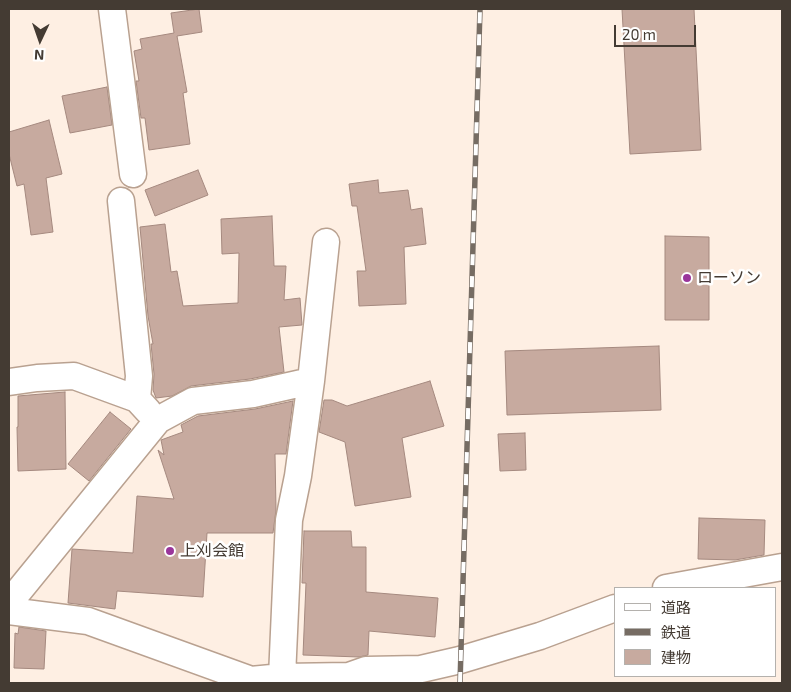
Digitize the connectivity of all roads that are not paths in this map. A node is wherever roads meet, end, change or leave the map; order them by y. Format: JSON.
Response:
{"nodes":[{"id":1,"x":112,"y":9,"type":"edge"},
{"id":2,"x":133,"y":174,"type":"dead end"},
{"id":3,"x":121,"y":201,"type":"dead end"},
{"id":4,"x":326,"y":242,"type":"dead end"},
{"id":5,"x":311,"y":381,"type":"junction"},
{"id":6,"x":9,"y":382,"type":"edge"},
{"id":7,"x":137,"y":399,"type":"junction"},
{"id":8,"x":158,"y":420,"type":"junction"},
{"id":9,"x":782,"y":567,"type":"edge"},
{"id":10,"x":672,"y":587,"type":"edge"},
{"id":11,"x":9,"y":603,"type":"edge"},
{"id":12,"x":614,"y":608,"type":"edge"},
{"id":13,"x":9,"y":611,"type":"edge"},
{"id":14,"x":282,"y":677,"type":"junction"},
{"id":15,"x":349,"y":680,"type":"edge"},
{"id":16,"x":250,"y":682,"type":"edge"}],
"edges":[{"from":1,"to":2,"type":"street"},
{"from":3,"to":7,"type":"street"},
{"from":4,"to":5,"type":"street"},
{"from":5,"to":8,"type":"street"},
{"from":5,"to":14,"type":"street"},
{"from":6,"to":7,"type":"street"},
{"from":7,"to":8,"type":"street"},
{"from":8,"to":11,"type":"street"},
{"from":9,"to":10,"type":"street"},
{"from":12,"to":15,"type":"street"},
{"from":13,"to":16,"type":"street"},
{"from":14,"to":15,"type":"street"},
{"from":14,"to":16,"type":"street"}]}
